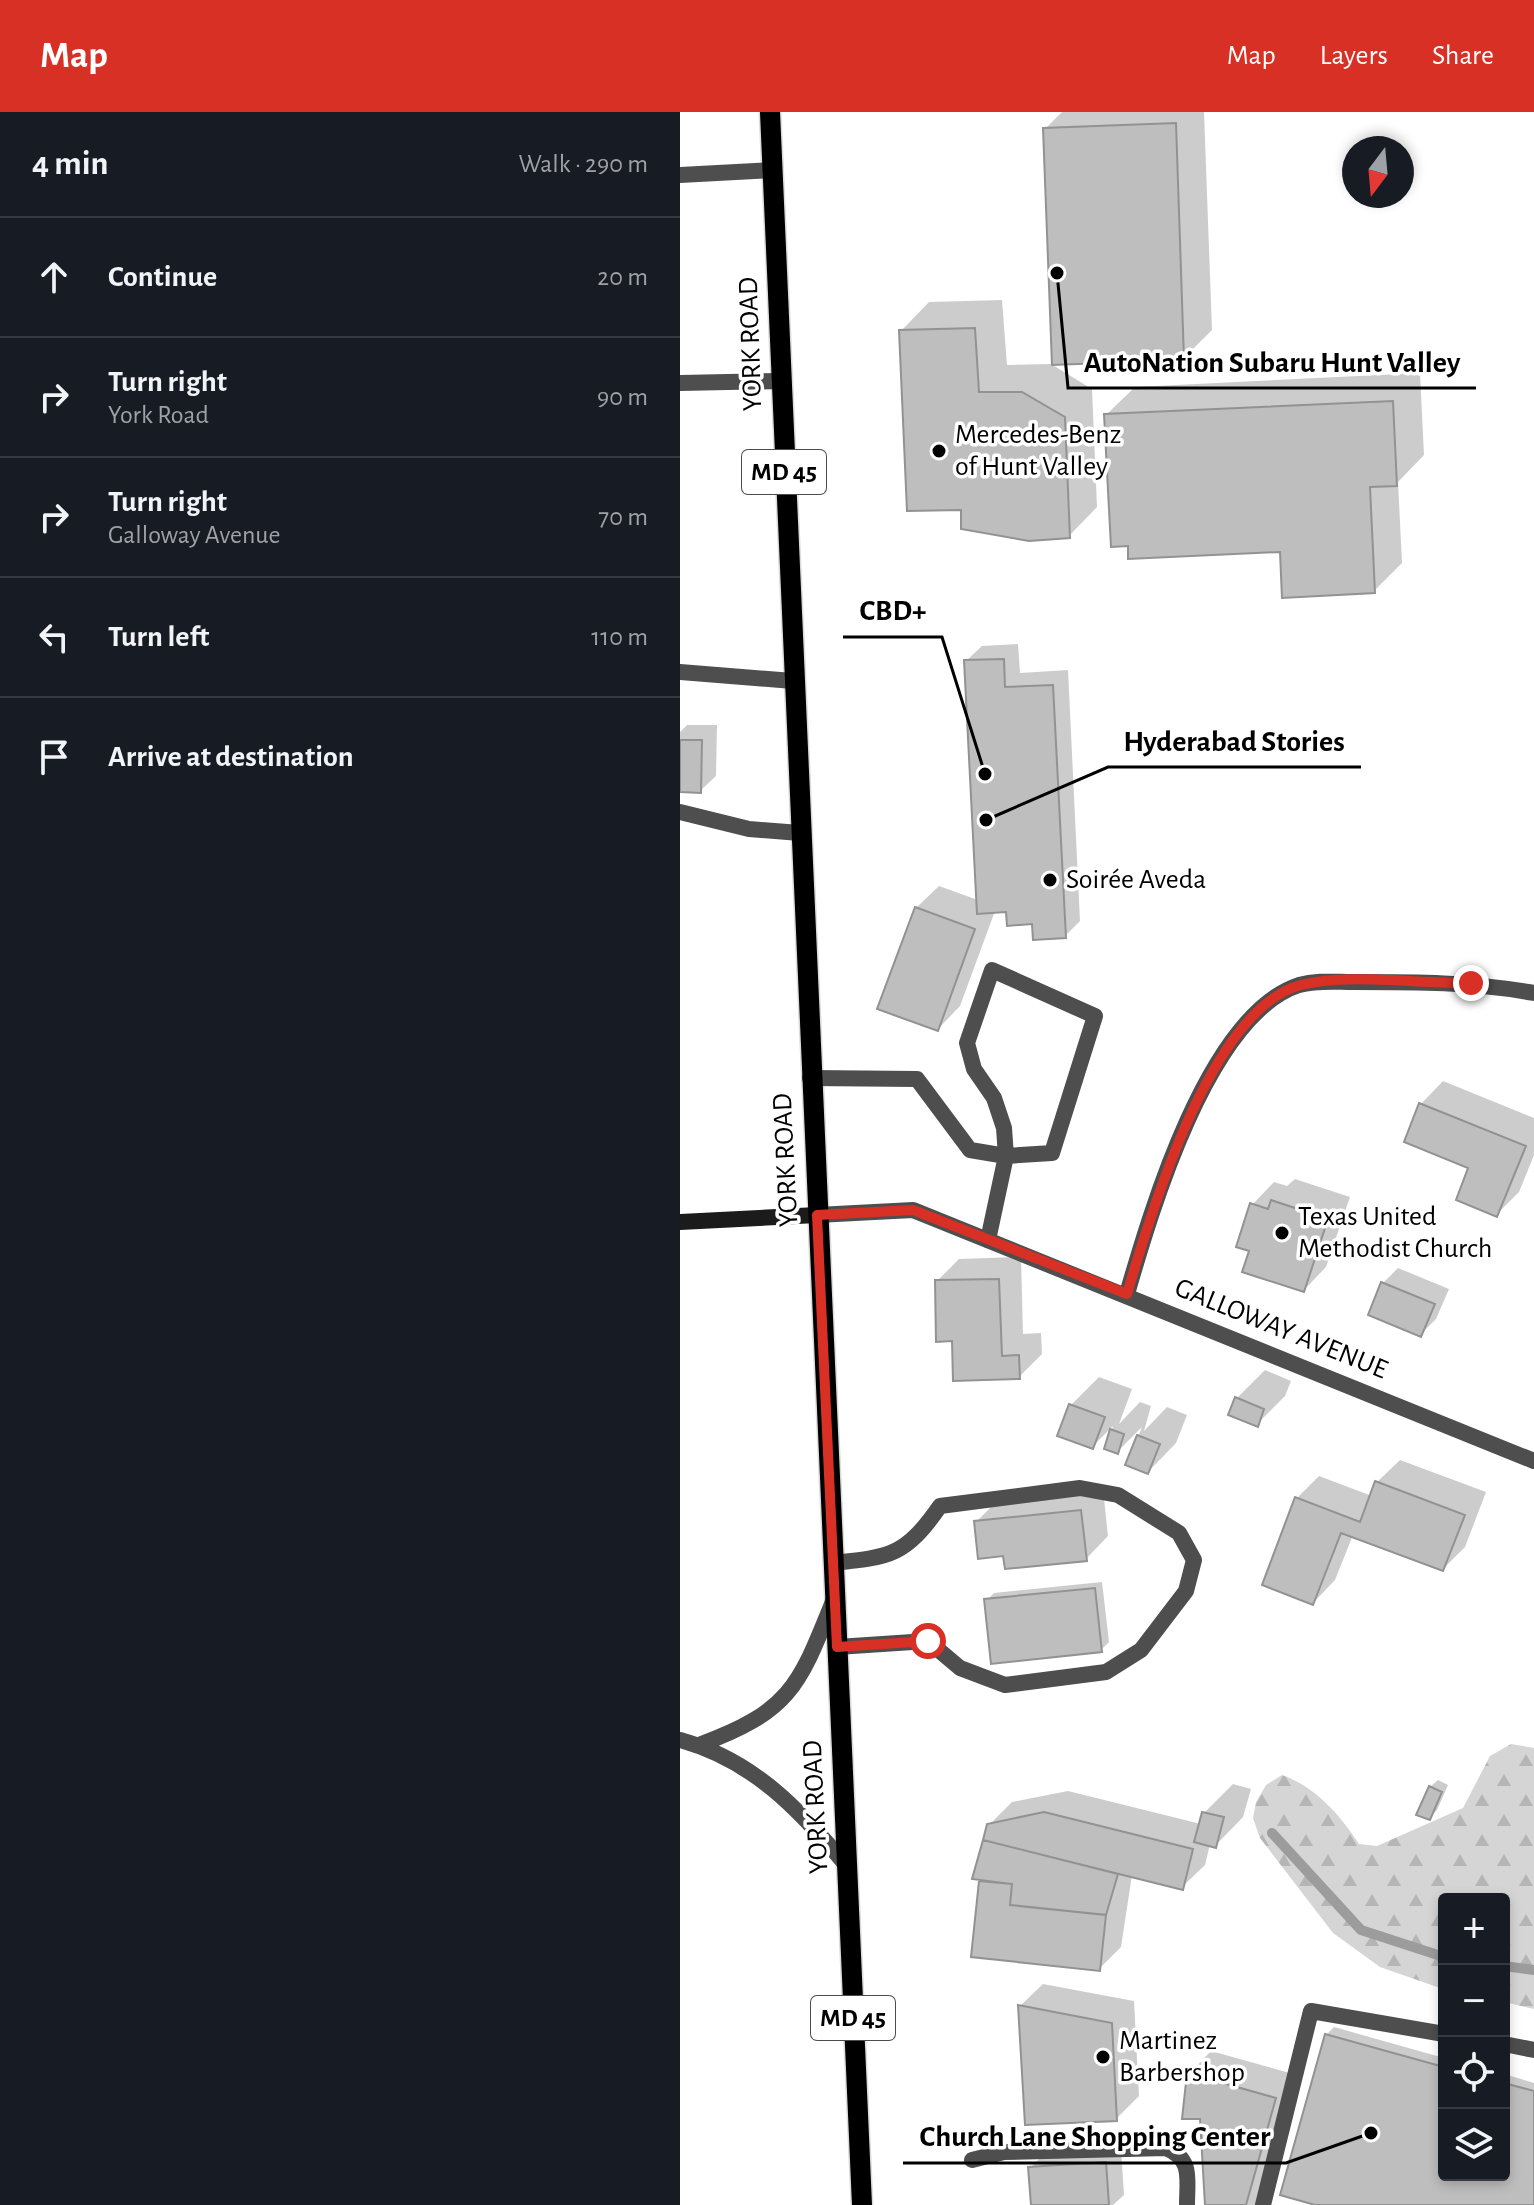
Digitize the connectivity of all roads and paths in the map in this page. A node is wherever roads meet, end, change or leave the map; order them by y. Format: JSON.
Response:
{"nodes":[{"id":1,"x":770,"y":112,"type":"edge"},
{"id":2,"x":772,"y":170,"type":"junction"},
{"id":3,"x":680,"y":175,"type":"edge"},
{"id":4,"x":781,"y":381,"type":"junction"},
{"id":5,"x":680,"y":383,"type":"edge"},
{"id":6,"x":680,"y":672,"type":"edge"},
{"id":7,"x":793,"y":681,"type":"junction"},
{"id":8,"x":680,"y":812,"type":"edge"},
{"id":9,"x":800,"y":833,"type":"junction"},
{"id":10,"x":1534,"y":993,"type":"edge"},
{"id":11,"x":810,"y":1078,"type":"junction"},
{"id":12,"x":1006,"y":1156,"type":"junction"},
{"id":13,"x":817,"y":1215,"type":"junction"},
{"id":14,"x":680,"y":1222,"type":"edge"},
{"id":15,"x":988,"y":1240,"type":"junction"},
{"id":16,"x":1127,"y":1294,"type":"junction"},
{"id":17,"x":1534,"y":1461,"type":"edge"},
{"id":18,"x":833,"y":1563,"type":"junction"},
{"id":19,"x":835,"y":1597,"type":"junction"},
{"id":20,"x":837,"y":1647,"type":"junction"},
{"id":21,"x":680,"y":1740,"type":"edge"},
{"id":22,"x":699,"y":1745,"type":"junction"},
{"id":23,"x":847,"y":1866,"type":"junction"},
{"id":24,"x":1438,"y":2033,"type":"edge"},
{"id":25,"x":1510,"y":2045,"type":"edge"},
{"id":26,"x":1534,"y":2050,"type":"edge"},
{"id":27,"x":972,"y":2160,"type":"dead end"},
{"id":28,"x":862,"y":2205,"type":"edge"},
{"id":29,"x":1187,"y":2205,"type":"edge"},
{"id":30,"x":1263,"y":2205,"type":"edge"}],
"edges":[{"from":1,"to":2,"type":"main road","name":"YORK ROAD","number":"MD 45"},
{"from":2,"to":3,"type":"street"},
{"from":2,"to":4,"type":"main road","name":"YORK ROAD","number":"MD 45"},
{"from":4,"to":5,"type":"street"},
{"from":4,"to":7,"type":"main road","name":"YORK ROAD","number":"MD 45"},
{"from":6,"to":7,"type":"street"},
{"from":7,"to":9,"type":"main road","name":"YORK ROAD","number":"MD 45"},
{"from":8,"to":9,"type":"street"},
{"from":9,"to":11,"type":"main road","name":"YORK ROAD","number":"MD 45"},
{"from":10,"to":16,"type":"street"},
{"from":11,"to":12,"type":"street"},
{"from":11,"to":13,"type":"main road","name":"YORK ROAD","number":"MD 45"},
{"from":12,"to":12,"type":"street"},
{"from":12,"to":15,"type":"street"},
{"from":13,"to":14,"type":"street","name":"GALLOWAY AVENUE"},
{"from":13,"to":15,"type":"street","name":"GALLOWAY AVENUE"},
{"from":13,"to":18,"type":"main road","name":"YORK ROAD","number":"MD 45"},
{"from":15,"to":16,"type":"street","name":"GALLOWAY AVENUE"},
{"from":16,"to":17,"type":"street","name":"GALLOWAY AVENUE"},
{"from":18,"to":19,"type":"main road","name":"YORK ROAD","number":"MD 45"},
{"from":18,"to":20,"type":"street"},
{"from":19,"to":20,"type":"main road","name":"YORK ROAD","number":"MD 45"},
{"from":19,"to":22,"type":"street"},
{"from":20,"to":23,"type":"main road","name":"YORK ROAD","number":"MD 45"},
{"from":21,"to":22,"type":"street"},
{"from":22,"to":23,"type":"street"},
{"from":23,"to":28,"type":"main road","name":"YORK ROAD","number":"MD 45"},
{"from":24,"to":30,"type":"street"},
{"from":25,"to":26,"type":"street"},
{"from":27,"to":29,"type":"street"}]}
